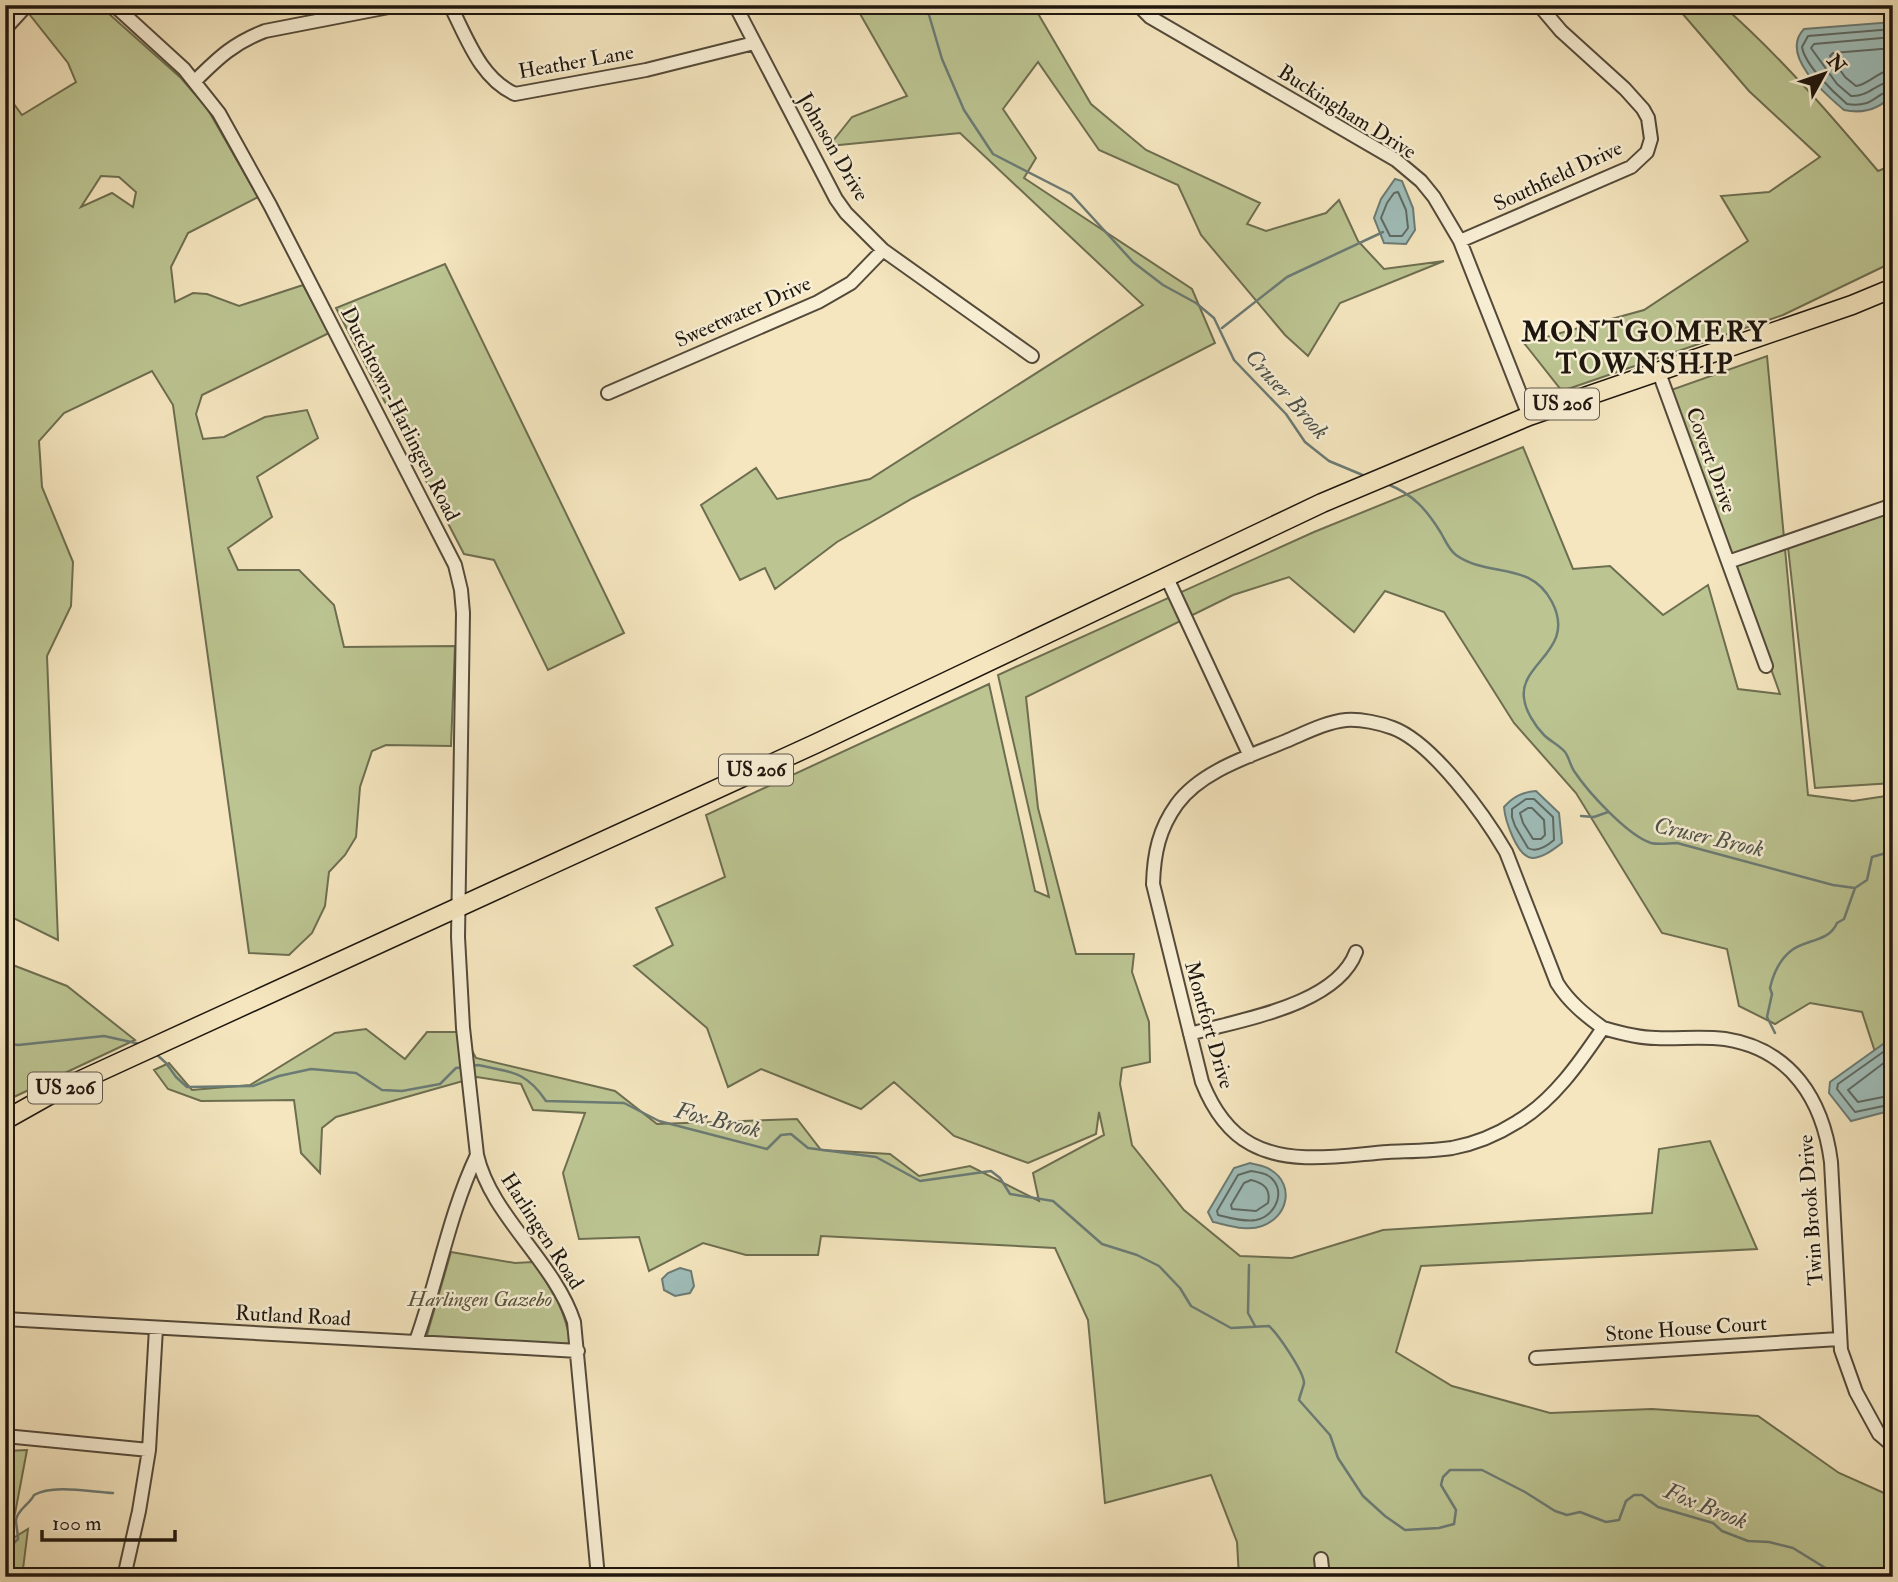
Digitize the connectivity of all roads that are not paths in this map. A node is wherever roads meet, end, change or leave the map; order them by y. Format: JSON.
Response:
{"nodes":[{"id":1,"x":26,"y":5,"type":"edge"},
{"id":2,"x":114,"y":5,"type":"edge"},
{"id":3,"x":399,"y":5,"type":"edge"},
{"id":4,"x":450,"y":5,"type":"edge"},
{"id":5,"x":735,"y":5,"type":"edge"},
{"id":6,"x":1139,"y":5,"type":"edge"},
{"id":7,"x":1539,"y":5,"type":"edge"},
{"id":8,"x":5,"y":29,"type":"edge"},
{"id":9,"x":754,"y":43,"type":"junction"},
{"id":10,"x":195,"y":80,"type":"junction"},
{"id":11,"x":1460,"y":241,"type":"junction"},
{"id":12,"x":883,"y":250,"type":"junction"},
{"id":13,"x":1893,"y":288,"type":"edge"},
{"id":14,"x":1032,"y":356,"type":"dead end"},
{"id":15,"x":1658,"y":370,"type":"junction"},
{"id":16,"x":608,"y":393,"type":"dead end"},
{"id":17,"x":1529,"y":416,"type":"junction"},
{"id":18,"x":1893,"y":505,"type":"edge"},
{"id":19,"x":1728,"y":562,"type":"junction"},
{"id":20,"x":1167,"y":579,"type":"junction"},
{"id":21,"x":1766,"y":666,"type":"dead end"},
{"id":22,"x":1250,"y":756,"type":"junction"},
{"id":23,"x":458,"y":906,"type":"junction"},
{"id":24,"x":1356,"y":953,"type":"dead end"},
{"id":25,"x":1603,"y":1028,"type":"junction"},
{"id":26,"x":1190,"y":1034,"type":"junction"},
{"id":27,"x":1653,"y":1038,"type":"joint"},
{"id":28,"x":5,"y":1120,"type":"edge"},
{"id":29,"x":477,"y":1155,"type":"junction"},
{"id":30,"x":5,"y":1319,"type":"edge"},
{"id":31,"x":156,"y":1328,"type":"junction"},
{"id":32,"x":1839,"y":1339,"type":"junction"},
{"id":33,"x":416,"y":1341,"type":"junction"},
{"id":34,"x":578,"y":1350,"type":"junction"},
{"id":35,"x":1536,"y":1358,"type":"dead end"},
{"id":36,"x":5,"y":1436,"type":"edge"},
{"id":37,"x":1893,"y":1446,"type":"edge"},
{"id":38,"x":149,"y":1450,"type":"junction"},
{"id":39,"x":1321,"y":1559,"type":"dead end"},
{"id":40,"x":124,"y":1577,"type":"edge"},
{"id":41,"x":598,"y":1577,"type":"edge"},
{"id":42,"x":1324,"y":1577,"type":"edge"}],
"edges":[{"from":1,"to":8,"type":"street"},
{"from":2,"to":10,"type":"street","name":"Dutchtown-Harlingen Road"},
{"from":3,"to":10,"type":"street"},
{"from":4,"to":9,"type":"street","name":"Heather Lane"},
{"from":5,"to":9,"type":"street","name":"Johnson Drive"},
{"from":6,"to":11,"type":"street","name":"Buckingham Drive"},
{"from":7,"to":11,"type":"street","name":"Southfield Drive"},
{"from":9,"to":12,"type":"street","name":"Johnson Drive"},
{"from":10,"to":23,"type":"street","name":"Dutchtown-Harlingen Road"},
{"from":11,"to":17,"type":"street","name":"Buckingham Drive"},
{"from":12,"to":14,"type":"street","name":"Johnson Drive"},
{"from":12,"to":16,"type":"street","name":"Sweetwater Drive"},
{"from":13,"to":15,"type":"highway","number":"US 206"},
{"from":15,"to":17,"type":"highway","number":"US 206"},
{"from":15,"to":19,"type":"street","name":"Covert Drive"},
{"from":17,"to":20,"type":"highway","number":"US 206"},
{"from":18,"to":19,"type":"street"},
{"from":19,"to":21,"type":"street","name":"Covert Drive"},
{"from":20,"to":22,"type":"street"},
{"from":20,"to":23,"type":"highway","number":"US 206"},
{"from":22,"to":25,"type":"street","name":"Montfort Drive"},
{"from":22,"to":26,"type":"street","name":"Montfort Drive"},
{"from":23,"to":28,"type":"highway","number":"US 206"},
{"from":23,"to":29,"type":"street","name":"Harlingen Road"},
{"from":24,"to":26,"type":"street"},
{"from":25,"to":26,"type":"street","name":"Montfort Drive"},
{"from":25,"to":27,"type":"street","name":"Montfort Drive"},
{"from":27,"to":32,"type":"street","name":"Twin Brook Drive"},
{"from":29,"to":33,"type":"street"},
{"from":29,"to":34,"type":"street","name":"Harlingen Road"},
{"from":30,"to":31,"type":"street","name":"Rutland Road"},
{"from":31,"to":33,"type":"street","name":"Rutland Road"},
{"from":31,"to":38,"type":"street"},
{"from":32,"to":35,"type":"street","name":"Stone House Court"},
{"from":32,"to":37,"type":"street","name":"Twin Brook Drive"},
{"from":33,"to":34,"type":"street","name":"Rutland Road"},
{"from":34,"to":41,"type":"street","name":"Harlingen Road"},
{"from":36,"to":38,"type":"street"},
{"from":38,"to":40,"type":"street"},
{"from":39,"to":42,"type":"street"}]}
